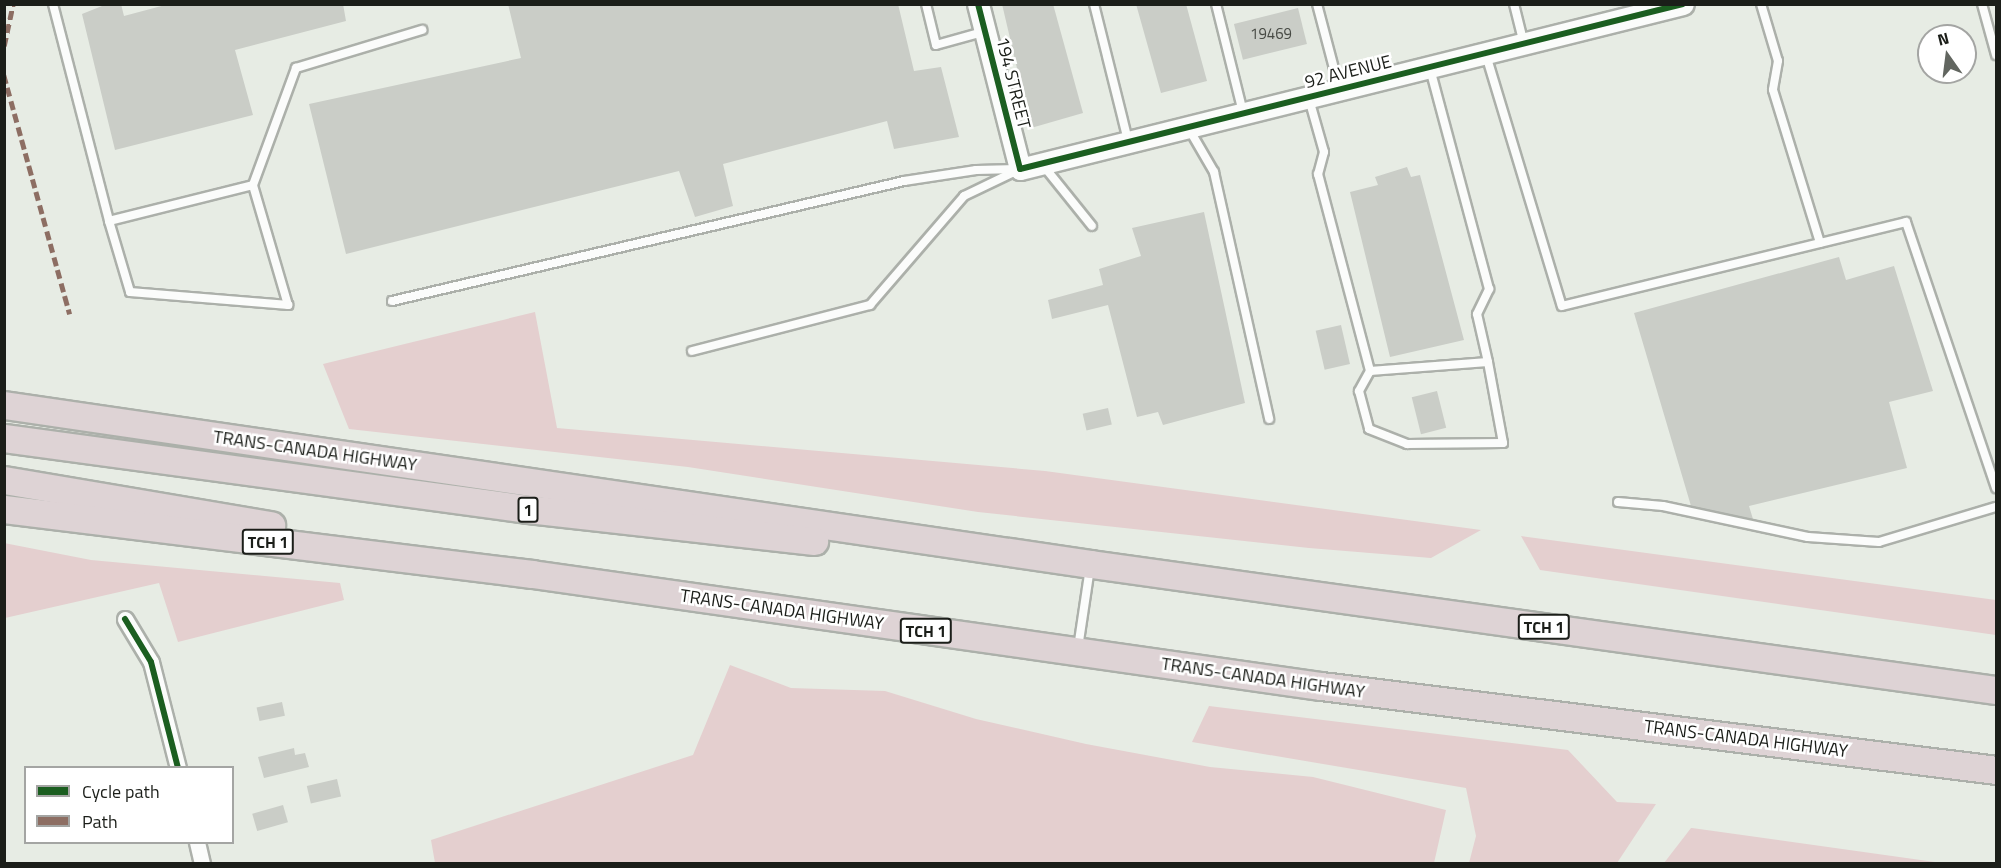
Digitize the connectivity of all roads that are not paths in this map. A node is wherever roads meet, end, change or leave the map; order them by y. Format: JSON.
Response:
{"nodes":[{"id":1,"x":53,"y":4,"type":"edge"},
{"id":2,"x":926,"y":4,"type":"edge"},
{"id":3,"x":978,"y":4,"type":"edge"},
{"id":4,"x":1094,"y":4,"type":"edge"},
{"id":5,"x":1216,"y":4,"type":"edge"},
{"id":6,"x":1317,"y":4,"type":"edge"},
{"id":7,"x":1514,"y":4,"type":"edge"},
{"id":8,"x":1761,"y":4,"type":"edge"},
{"id":9,"x":1982,"y":4,"type":"edge"},
{"id":10,"x":1678,"y":5,"type":"edge"},
{"id":11,"x":422,"y":30,"type":"dead end"},
{"id":12,"x":985,"y":31,"type":"junction"},
{"id":13,"x":1523,"y":44,"type":"junction"},
{"id":14,"x":1485,"y":54,"type":"junction"},
{"id":15,"x":1996,"y":55,"type":"edge"},
{"id":16,"x":1430,"y":68,"type":"junction"},
{"id":17,"x":1340,"y":90,"type":"junction"},
{"id":18,"x":1309,"y":97,"type":"junction"},
{"id":19,"x":1244,"y":114,"type":"junction"},
{"id":20,"x":1188,"y":127,"type":"junction"},
{"id":21,"x":1129,"y":142,"type":"junction"},
{"id":22,"x":1042,"y":164,"type":"junction"},
{"id":23,"x":1020,"y":170,"type":"junction"},
{"id":24,"x":253,"y":185,"type":"junction"},
{"id":25,"x":109,"y":221,"type":"junction"},
{"id":26,"x":1092,"y":226,"type":"dead end"},
{"id":27,"x":1820,"y":243,"type":"junction"},
{"id":28,"x":392,"y":301,"type":"dead end"},
{"id":29,"x":692,"y":351,"type":"dead end"},
{"id":30,"x":1488,"y":362,"type":"junction"},
{"id":31,"x":1370,"y":371,"type":"junction"},
{"id":32,"x":4,"y":405,"type":"edge"},
{"id":33,"x":1269,"y":419,"type":"dead end"},
{"id":34,"x":4,"y":438,"type":"edge"},
{"id":35,"x":4,"y":480,"type":"edge"},
{"id":36,"x":1996,"y":488,"type":"edge"},
{"id":37,"x":1618,"y":502,"type":"dead end"},
{"id":38,"x":1996,"y":507,"type":"edge"},
{"id":39,"x":4,"y":509,"type":"edge"},
{"id":40,"x":1054,"y":559,"type":"junction"},
{"id":41,"x":1091,"y":564,"type":"junction"},
{"id":42,"x":532,"y":574,"type":"junction"},
{"id":43,"x":125,"y":619,"type":"dead end"},
{"id":44,"x":1077,"y":653,"type":"junction"},
{"id":45,"x":1996,"y":690,"type":"edge"},
{"id":46,"x":177,"y":766,"type":"edge"},
{"id":47,"x":1996,"y":770,"type":"edge"},
{"id":48,"x":197,"y":844,"type":"edge"},
{"id":49,"x":202,"y":864,"type":"edge"}],
"edges":[{"from":1,"to":25,"type":"lane"},
{"from":2,"to":12,"type":"lane"},
{"from":3,"to":12,"type":"street","name":"194 STREET"},
{"from":4,"to":21,"type":"lane"},
{"from":5,"to":19,"type":"lane"},
{"from":6,"to":17,"type":"lane"},
{"from":7,"to":13,"type":"lane"},
{"from":8,"to":27,"type":"lane"},
{"from":9,"to":15,"type":"lane"},
{"from":10,"to":13,"type":"street","name":"92 AVENUE"},
{"from":11,"to":24,"type":"lane"},
{"from":12,"to":23,"type":"street","name":"194 STREET"},
{"from":13,"to":14,"type":"street","name":"92 AVENUE"},
{"from":14,"to":16,"type":"street","name":"92 AVENUE"},
{"from":14,"to":27,"type":"lane"},
{"from":16,"to":17,"type":"street","name":"92 AVENUE"},
{"from":16,"to":30,"type":"lane"},
{"from":17,"to":18,"type":"street","name":"92 AVENUE"},
{"from":18,"to":19,"type":"street","name":"92 AVENUE"},
{"from":18,"to":31,"type":"lane"},
{"from":19,"to":20,"type":"street","name":"92 AVENUE"},
{"from":20,"to":21,"type":"street","name":"92 AVENUE"},
{"from":20,"to":33,"type":"lane"},
{"from":21,"to":22,"type":"street","name":"92 AVENUE"},
{"from":22,"to":23,"type":"street","name":"92 AVENUE"},
{"from":22,"to":26,"type":"lane"},
{"from":23,"to":28,"type":"lane"},
{"from":23,"to":29,"type":"lane"},
{"from":24,"to":25,"type":"lane"},
{"from":24,"to":25,"type":"lane"},
{"from":27,"to":36,"type":"lane"},
{"from":30,"to":31,"type":"lane"},
{"from":30,"to":31,"type":"lane"},
{"from":32,"to":40,"type":"highway","name":"TRANS-CANADA HIGHWAY","number":"TCH 1"},
{"from":34,"to":40,"type":"highway","name":"TRANS-CANADA HIGHWAY","number":"1"},
{"from":35,"to":42,"type":"highway","name":"TRANS-CANADA HIGHWAY"},
{"from":37,"to":38,"type":"lane"},
{"from":39,"to":42,"type":"highway","name":"TRANS-CANADA HIGHWAY","number":"TCH 1"},
{"from":40,"to":41,"type":"highway","name":"TRANS-CANADA HIGHWAY","number":"TCH 1"},
{"from":41,"to":44,"type":"lane"},
{"from":41,"to":45,"type":"highway","name":"TRANS-CANADA HIGHWAY","number":"TCH 1"},
{"from":42,"to":44,"type":"highway","name":"TRANS-CANADA HIGHWAY","number":"TCH 1"},
{"from":43,"to":46,"type":"street"},
{"from":44,"to":47,"type":"highway","name":"TRANS-CANADA HIGHWAY","number":"TCH 1"},
{"from":48,"to":49,"type":"street"}]}
